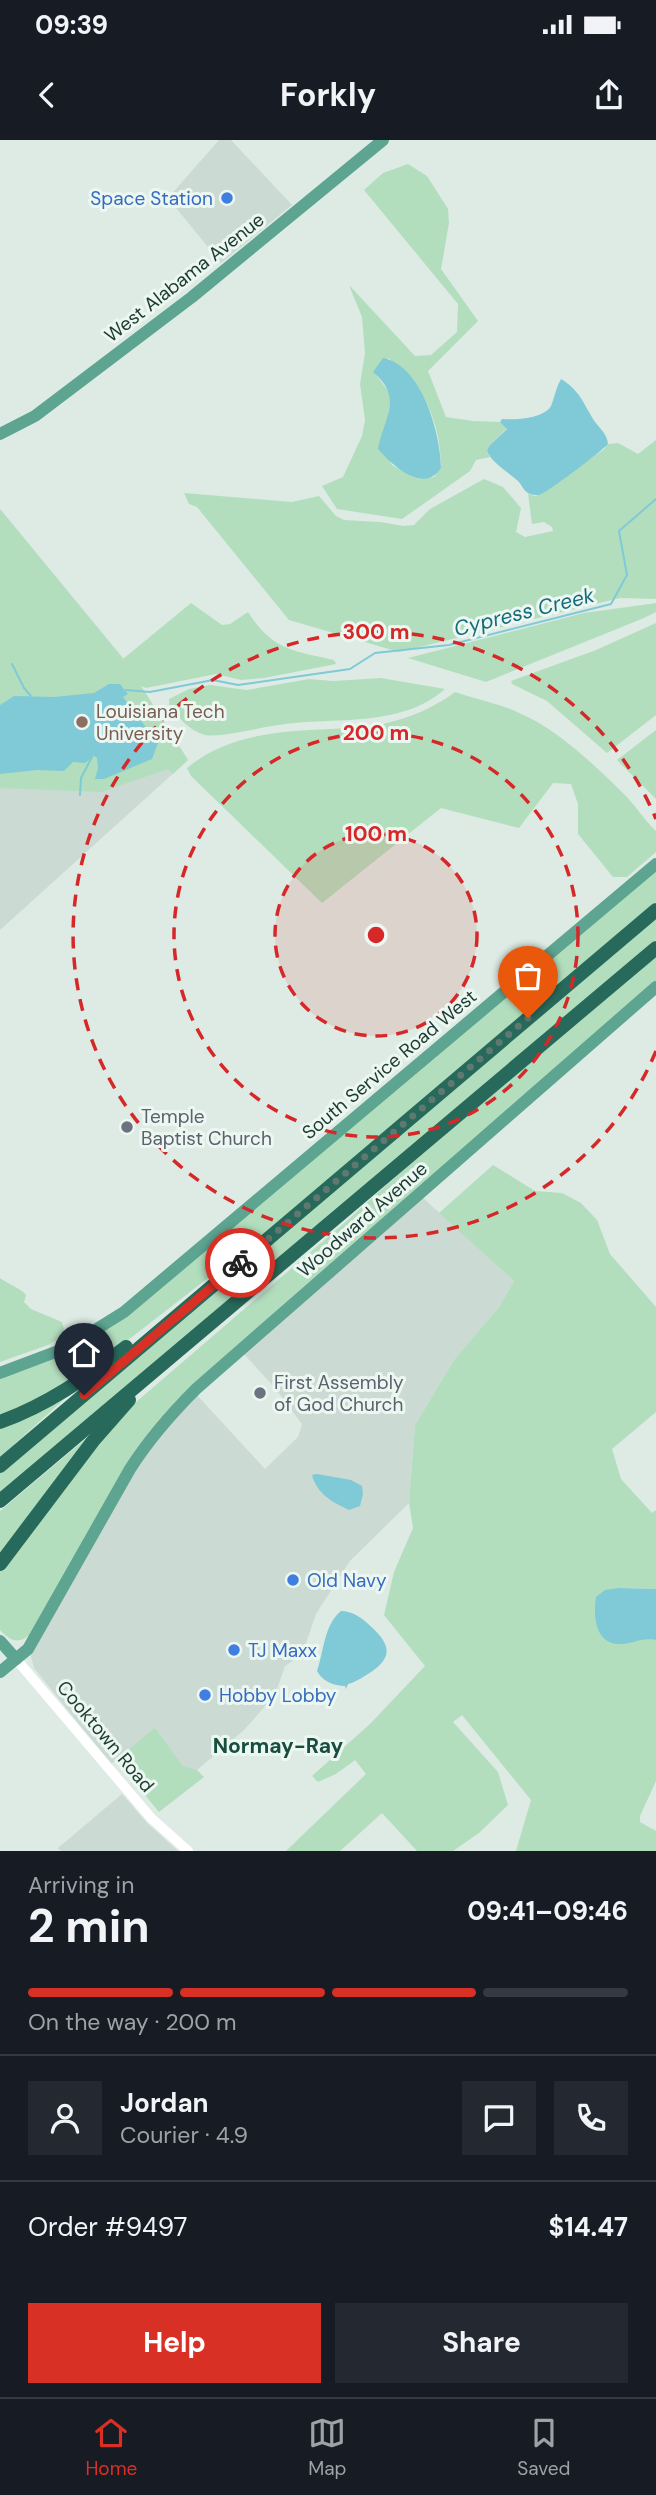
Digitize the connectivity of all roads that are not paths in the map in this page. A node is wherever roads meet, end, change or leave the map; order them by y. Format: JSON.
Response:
{"nodes":[{"id":1,"x":383,"y":140,"type":"edge"},
{"id":2,"x":0,"y":434,"type":"edge"},
{"id":3,"x":656,"y":864,"type":"edge"},
{"id":4,"x":656,"y":910,"type":"edge"},
{"id":5,"x":656,"y":948,"type":"edge"},
{"id":6,"x":656,"y":988,"type":"edge"},
{"id":7,"x":188,"y":1306,"type":"junction"},
{"id":8,"x":162,"y":1363,"type":"junction"},
{"id":9,"x":0,"y":1373,"type":"edge"},
{"id":10,"x":0,"y":1422,"type":"edge"},
{"id":11,"x":0,"y":1466,"type":"edge"},
{"id":12,"x":0,"y":1501,"type":"edge"},
{"id":13,"x":0,"y":1564,"type":"edge"},
{"id":14,"x":0,"y":1642,"type":"edge"},
{"id":15,"x":16,"y":1659,"type":"junction"},
{"id":16,"x":0,"y":1672,"type":"edge"},
{"id":17,"x":188,"y":1851,"type":"edge"}],
"edges":[{"from":1,"to":2,"type":"main road","name":"West Alabama Avenue"},
{"from":3,"to":9,"type":"main road","name":"South Service Road West"},
{"from":4,"to":7,"type":"highway"},
{"from":5,"to":8,"type":"highway"},
{"from":6,"to":15,"type":"main road","name":"Woodward Avenue"},
{"from":7,"to":10,"type":"highway"},
{"from":7,"to":11,"type":"highway"},
{"from":8,"to":12,"type":"highway"},
{"from":8,"to":13,"type":"highway"},
{"from":14,"to":15,"type":"main road","name":"Cooktown Road"},
{"from":15,"to":16,"type":"main road","name":"Woodward Avenue"},
{"from":15,"to":17,"type":"street","name":"Cooktown Road"}]}
